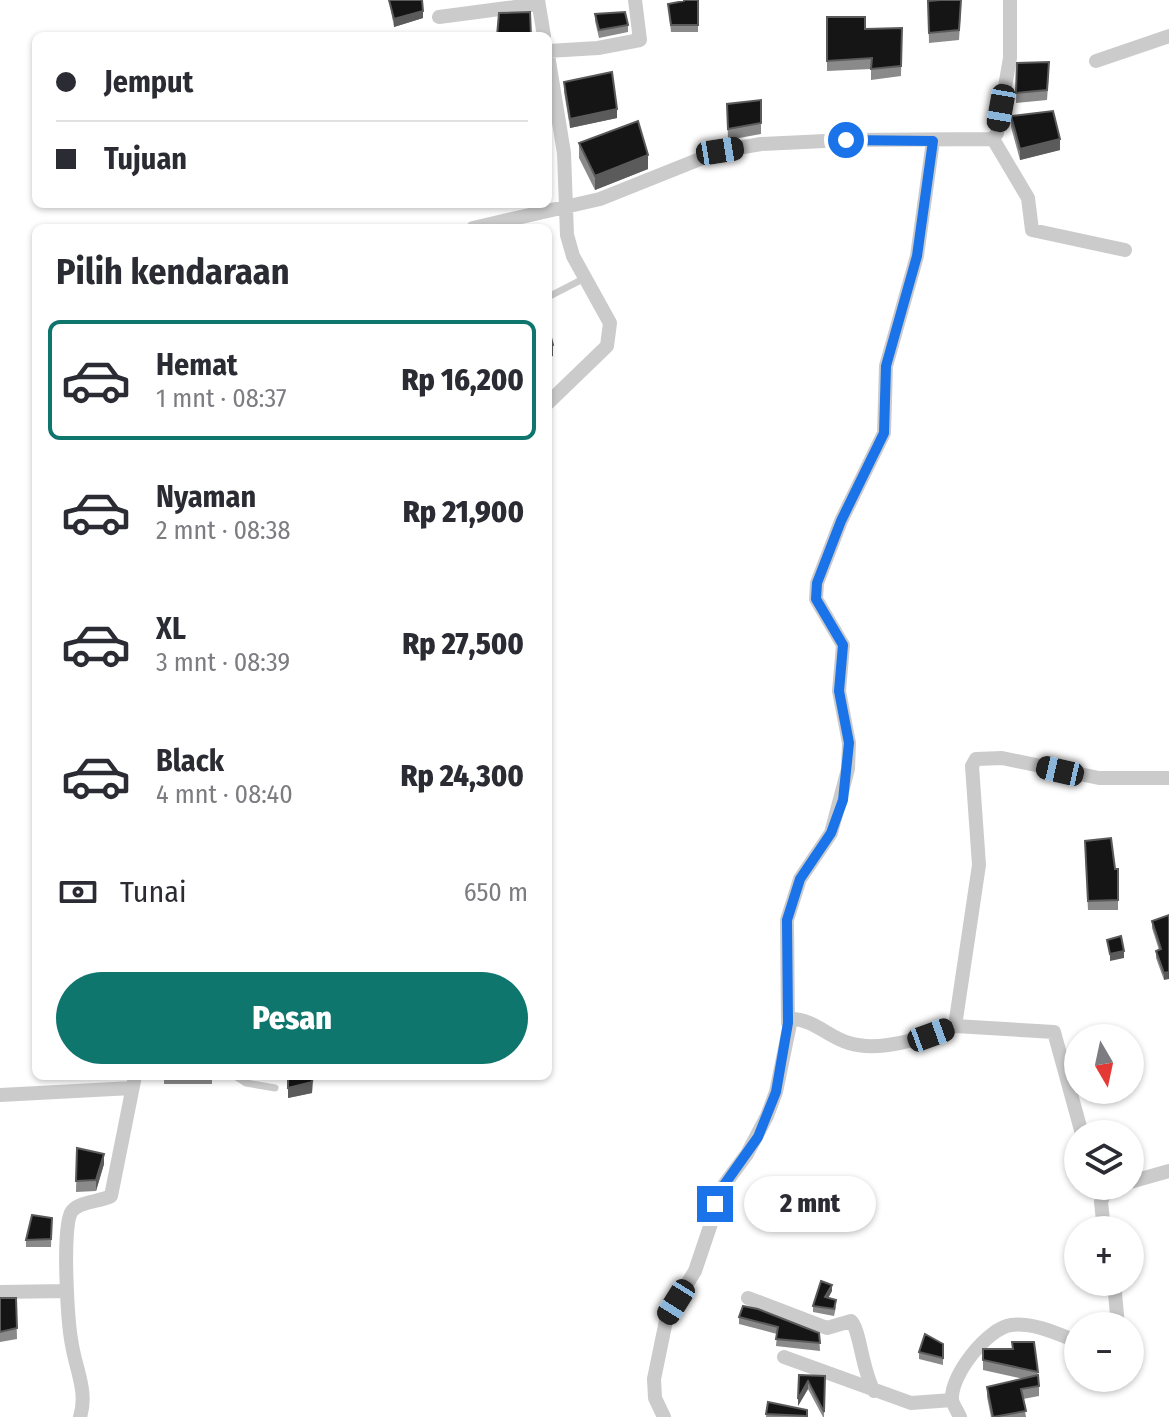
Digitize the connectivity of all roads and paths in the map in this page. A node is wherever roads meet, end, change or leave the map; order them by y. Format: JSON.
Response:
{"nodes":[{"id":1,"x":635,"y":0,"type":"edge"},
{"id":2,"x":1010,"y":0,"type":"edge"},
{"id":3,"x":538,"y":2,"type":"edge"},
{"id":4,"x":439,"y":17,"type":"dead end"},
{"id":5,"x":543,"y":32,"type":"edge"},
{"id":6,"x":1169,"y":36,"type":"edge"},
{"id":7,"x":552,"y":53,"type":"edge"},
{"id":8,"x":1096,"y":61,"type":"dead end"},
{"id":9,"x":552,"y":78,"type":"edge"},
{"id":10,"x":993,"y":139,"type":"junction"},
{"id":11,"x":933,"y":141,"type":"junction"},
{"id":12,"x":565,"y":209,"type":"junction"},
{"id":13,"x":492,"y":224,"type":"edge"},
{"id":14,"x":1125,"y":250,"type":"dead end"},
{"id":15,"x":585,"y":278,"type":"junction"},
{"id":16,"x":552,"y":295,"type":"edge"},
{"id":17,"x":552,"y":399,"type":"edge"},
{"id":18,"x":1169,"y":778,"type":"edge"},
{"id":19,"x":788,"y":1023,"type":"junction"},
{"id":20,"x":955,"y":1026,"type":"junction"},
{"id":21,"x":241,"y":1080,"type":"edge"},
{"id":22,"x":134,"y":1082,"type":"edge"},
{"id":23,"x":275,"y":1088,"type":"dead end"},
{"id":24,"x":0,"y":1095,"type":"edge"},
{"id":25,"x":1078,"y":1120,"type":"edge"},
{"id":26,"x":1169,"y":1171,"type":"edge"},
{"id":27,"x":1144,"y":1178,"type":"edge"},
{"id":28,"x":67,"y":1291,"type":"junction"},
{"id":29,"x":0,"y":1292,"type":"edge"},
{"id":30,"x":748,"y":1298,"type":"dead end"},
{"id":31,"x":1064,"y":1337,"type":"edge"},
{"id":32,"x":784,"y":1357,"type":"dead end"},
{"id":33,"x":874,"y":1391,"type":"junction"},
{"id":34,"x":952,"y":1400,"type":"junction"},
{"id":35,"x":80,"y":1417,"type":"edge"},
{"id":36,"x":664,"y":1417,"type":"edge"},
{"id":37,"x":960,"y":1417,"type":"edge"}],
"edges":[{"from":1,"to":7,"type":"street"},
{"from":2,"to":10,"type":"street"},
{"from":3,"to":4,"type":"street"},
{"from":3,"to":5,"type":"street"},
{"from":6,"to":8,"type":"street"},
{"from":9,"to":12,"type":"street"},
{"from":10,"to":11,"type":"street"},
{"from":10,"to":14,"type":"street"},
{"from":11,"to":12,"type":"street"},
{"from":11,"to":19,"type":"street"},
{"from":12,"to":13,"type":"street"},
{"from":12,"to":15,"type":"street"},
{"from":15,"to":16,"type":"lane"},
{"from":15,"to":17,"type":"street"},
{"from":18,"to":20,"type":"street"},
{"from":19,"to":20,"type":"street"},
{"from":19,"to":36,"type":"street"},
{"from":20,"to":25,"type":"street"},
{"from":21,"to":23,"type":"lane"},
{"from":22,"to":24,"type":"street"},
{"from":22,"to":28,"type":"street"},
{"from":26,"to":27,"type":"street"},
{"from":28,"to":29,"type":"street"},
{"from":28,"to":35,"type":"street"},
{"from":30,"to":33,"type":"street"},
{"from":31,"to":34,"type":"street"},
{"from":32,"to":33,"type":"street"},
{"from":33,"to":34,"type":"street"},
{"from":34,"to":37,"type":"street"}]}
